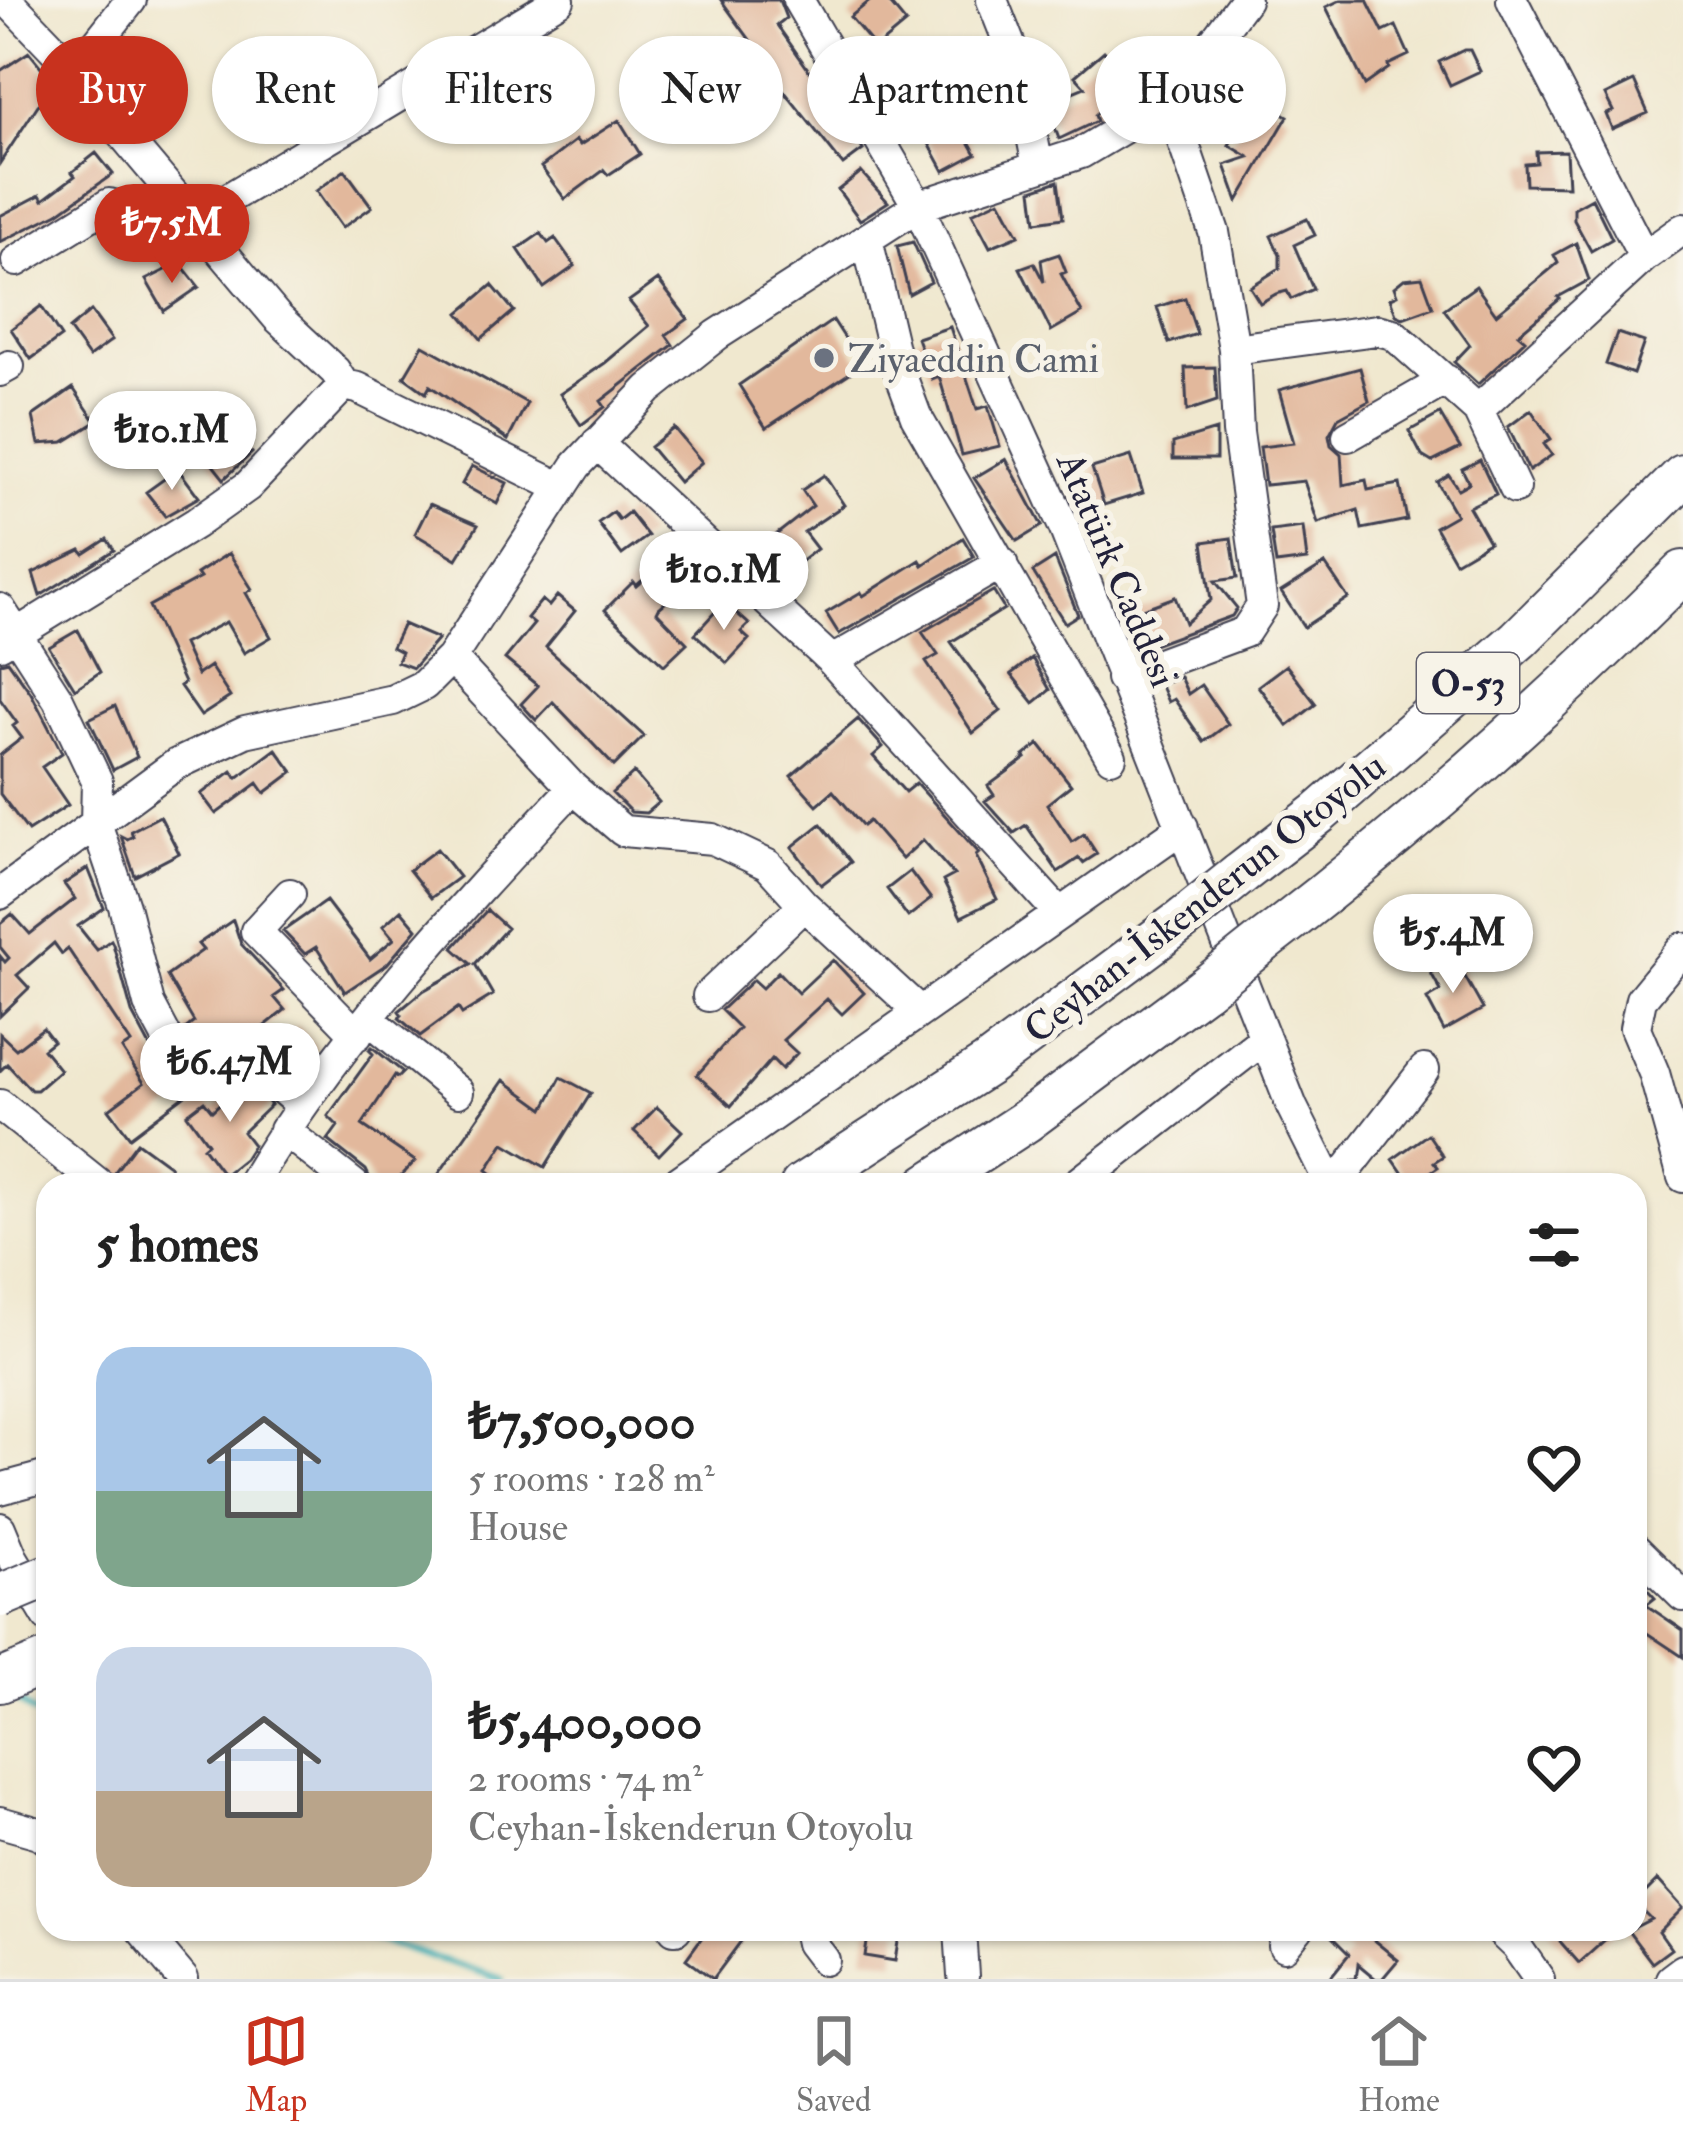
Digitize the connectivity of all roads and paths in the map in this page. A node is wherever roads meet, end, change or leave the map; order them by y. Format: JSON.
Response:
{"nodes":[{"id":1,"x":7,"y":0,"type":"edge"},
{"id":2,"x":130,"y":0,"type":"edge"},
{"id":3,"x":559,"y":0,"type":"edge"},
{"id":4,"x":798,"y":0,"type":"edge"},
{"id":5,"x":992,"y":0,"type":"edge"},
{"id":6,"x":1245,"y":0,"type":"edge"},
{"id":7,"x":1512,"y":0,"type":"edge"},
{"id":8,"x":41,"y":36,"type":"edge"},
{"id":9,"x":102,"y":36,"type":"edge"},
{"id":10,"x":1218,"y":36,"type":"edge"},
{"id":11,"x":131,"y":144,"type":"edge"},
{"id":12,"x":1096,"y":144,"type":"edge"},
{"id":13,"x":1184,"y":144,"type":"edge"},
{"id":14,"x":1038,"y":167,"type":"junction"},
{"id":15,"x":918,"y":206,"type":"junction"},
{"id":16,"x":200,"y":226,"type":"junction"},
{"id":17,"x":1683,"y":230,"type":"edge"},
{"id":18,"x":867,"y":239,"type":"junction"},
{"id":19,"x":1644,"y":257,"type":"junction"},
{"id":20,"x":17,"y":261,"type":"dead end"},
{"id":21,"x":1234,"y":349,"type":"junction"},
{"id":22,"x":1446,"y":380,"type":"junction"},
{"id":23,"x":344,"y":385,"type":"junction"},
{"id":24,"x":1478,"y":410,"type":"junction"},
{"id":25,"x":1348,"y":436,"type":"dead end"},
{"id":26,"x":597,"y":443,"type":"junction"},
{"id":27,"x":1683,"y":476,"type":"edge"},
{"id":28,"x":562,"y":488,"type":"junction"},
{"id":29,"x":1515,"y":488,"type":"dead end"},
{"id":30,"x":1002,"y":563,"type":"junction"},
{"id":31,"x":1683,"y":572,"type":"edge"},
{"id":32,"x":6,"y":628,"type":"edge"},
{"id":33,"x":452,"y":658,"type":"junction"},
{"id":34,"x":832,"y":661,"type":"junction"},
{"id":35,"x":1121,"y":678,"type":"junction"},
{"id":36,"x":1111,"y":757,"type":"dead end"},
{"id":37,"x":573,"y":788,"type":"junction"},
{"id":38,"x":97,"y":823,"type":"junction"},
{"id":39,"x":1183,"y":827,"type":"junction"},
{"id":40,"x":0,"y":894,"type":"edge"},
{"id":41,"x":290,"y":894,"type":"dead end"},
{"id":42,"x":804,"y":905,"type":"junction"},
{"id":43,"x":1059,"y":913,"type":"junction"},
{"id":44,"x":1683,"y":948,"type":"edge"},
{"id":45,"x":708,"y":997,"type":"dead end"},
{"id":46,"x":920,"y":1012,"type":"junction"},
{"id":47,"x":363,"y":1027,"type":"junction"},
{"id":48,"x":1265,"y":1038,"type":"junction"},
{"id":49,"x":250,"y":1051,"type":"dead end"},
{"id":50,"x":1424,"y":1070,"type":"dead end"},
{"id":51,"x":188,"y":1077,"type":"dead end"},
{"id":52,"x":458,"y":1092,"type":"dead end"},
{"id":53,"x":0,"y":1106,"type":"edge"},
{"id":54,"x":293,"y":1118,"type":"junction"},
{"id":55,"x":85,"y":1173,"type":"edge"},
{"id":56,"x":259,"y":1173,"type":"edge"},
{"id":57,"x":343,"y":1173,"type":"edge"},
{"id":58,"x":691,"y":1173,"type":"edge"},
{"id":59,"x":820,"y":1173,"type":"edge"},
{"id":60,"x":946,"y":1173,"type":"edge"},
{"id":61,"x":1091,"y":1173,"type":"edge"},
{"id":62,"x":1327,"y":1173,"type":"edge"},
{"id":63,"x":1342,"y":1173,"type":"edge"},
{"id":64,"x":1683,"y":1177,"type":"edge"},
{"id":65,"x":36,"y":1479,"type":"edge"},
{"id":66,"x":0,"y":1489,"type":"edge"},
{"id":67,"x":0,"y":1528,"type":"edge"},
{"id":68,"x":1647,"y":1561,"type":"edge"},
{"id":69,"x":36,"y":1581,"type":"edge"},
{"id":70,"x":1683,"y":1596,"type":"edge"},
{"id":71,"x":0,"y":1597,"type":"edge"},
{"id":72,"x":36,"y":1597,"type":"edge"},
{"id":73,"x":36,"y":1666,"type":"edge"},
{"id":74,"x":0,"y":1681,"type":"edge"},
{"id":75,"x":0,"y":1822,"type":"edge"},
{"id":76,"x":36,"y":1832,"type":"edge"},
{"id":77,"x":151,"y":1941,"type":"edge"},
{"id":78,"x":811,"y":1941,"type":"edge"},
{"id":79,"x":961,"y":1941,"type":"edge"},
{"id":80,"x":1511,"y":1941,"type":"edge"},
{"id":81,"x":824,"y":1960,"type":"dead end"},
{"id":82,"x":1683,"y":1970,"type":"edge"},
{"id":83,"x":963,"y":1976,"type":"edge"},
{"id":84,"x":183,"y":1979,"type":"edge"},
{"id":85,"x":1539,"y":1979,"type":"edge"},
{"id":86,"x":1671,"y":1979,"type":"edge"}],
"edges":[{"from":1,"to":8,"type":"street"},
{"from":2,"to":9,"type":"street"},
{"from":3,"to":16,"type":"street"},
{"from":4,"to":15,"type":"street","name":"Atatürk Caddesi"},
{"from":5,"to":14,"type":"street"},
{"from":6,"to":10,"type":"street"},
{"from":7,"to":19,"type":"street"},
{"from":11,"to":16,"type":"street"},
{"from":12,"to":14,"type":"street"},
{"from":13,"to":21,"type":"street"},
{"from":14,"to":15,"type":"street"},
{"from":15,"to":18,"type":"street"},
{"from":15,"to":35,"type":"street","name":"Atatürk Caddesi"},
{"from":16,"to":20,"type":"street"},
{"from":16,"to":23,"type":"street"},
{"from":17,"to":19,"type":"street"},
{"from":18,"to":26,"type":"street"},
{"from":18,"to":30,"type":"street"},
{"from":19,"to":24,"type":"street"},
{"from":21,"to":22,"type":"street"},
{"from":21,"to":35,"type":"street"},
{"from":22,"to":24,"type":"street"},
{"from":22,"to":25,"type":"street"},
{"from":23,"to":28,"type":"street"},
{"from":23,"to":32,"type":"street"},
{"from":24,"to":29,"type":"street"},
{"from":26,"to":28,"type":"street"},
{"from":26,"to":34,"type":"street"},
{"from":27,"to":59,"type":"highway","name":"Ceyhan-İskenderun Otoyolu","number":"O-53","bridge":true},
{"from":28,"to":33,"type":"street"},
{"from":30,"to":34,"type":"street"},
{"from":30,"to":36,"type":"street"},
{"from":31,"to":60,"type":"highway","name":"Ceyhan-İskenderun Otoyolu","number":"O-53","bridge":true},
{"from":32,"to":38,"type":"street"},
{"from":33,"to":37,"type":"street"},
{"from":33,"to":38,"type":"street"},
{"from":34,"to":43,"type":"street"},
{"from":35,"to":39,"type":"street","name":"Atatürk Caddesi"},
{"from":37,"to":42,"type":"street"},
{"from":37,"to":47,"type":"street"},
{"from":38,"to":40,"type":"street"},
{"from":38,"to":51,"type":"street"},
{"from":39,"to":43,"type":"street"},
{"from":39,"to":48,"type":"street","name":"Atatürk Caddesi"},
{"from":41,"to":47,"type":"street"},
{"from":42,"to":45,"type":"street"},
{"from":42,"to":46,"type":"street"},
{"from":43,"to":46,"type":"street"},
{"from":44,"to":64,"type":"street"},
{"from":46,"to":58,"type":"street"},
{"from":47,"to":52,"type":"street"},
{"from":47,"to":54,"type":"street"},
{"from":48,"to":61,"type":"street"},
{"from":48,"to":62,"type":"street","name":"Atatürk Caddesi"},
{"from":49,"to":54,"type":"street"},
{"from":50,"to":63,"type":"street"},
{"from":53,"to":55,"type":"street"},
{"from":54,"to":56,"type":"street"},
{"from":54,"to":57,"type":"street"},
{"from":65,"to":66,"type":"street"},
{"from":67,"to":72,"type":"street"},
{"from":68,"to":70,"type":"street"},
{"from":69,"to":71,"type":"highway","bridge":true},
{"from":73,"to":74,"type":"highway"},
{"from":75,"to":76,"type":"street"},
{"from":77,"to":84,"type":"street"},
{"from":78,"to":81,"type":"street"},
{"from":79,"to":83,"type":"street"},
{"from":80,"to":85,"type":"street"},
{"from":82,"to":86,"type":"street"}]}
